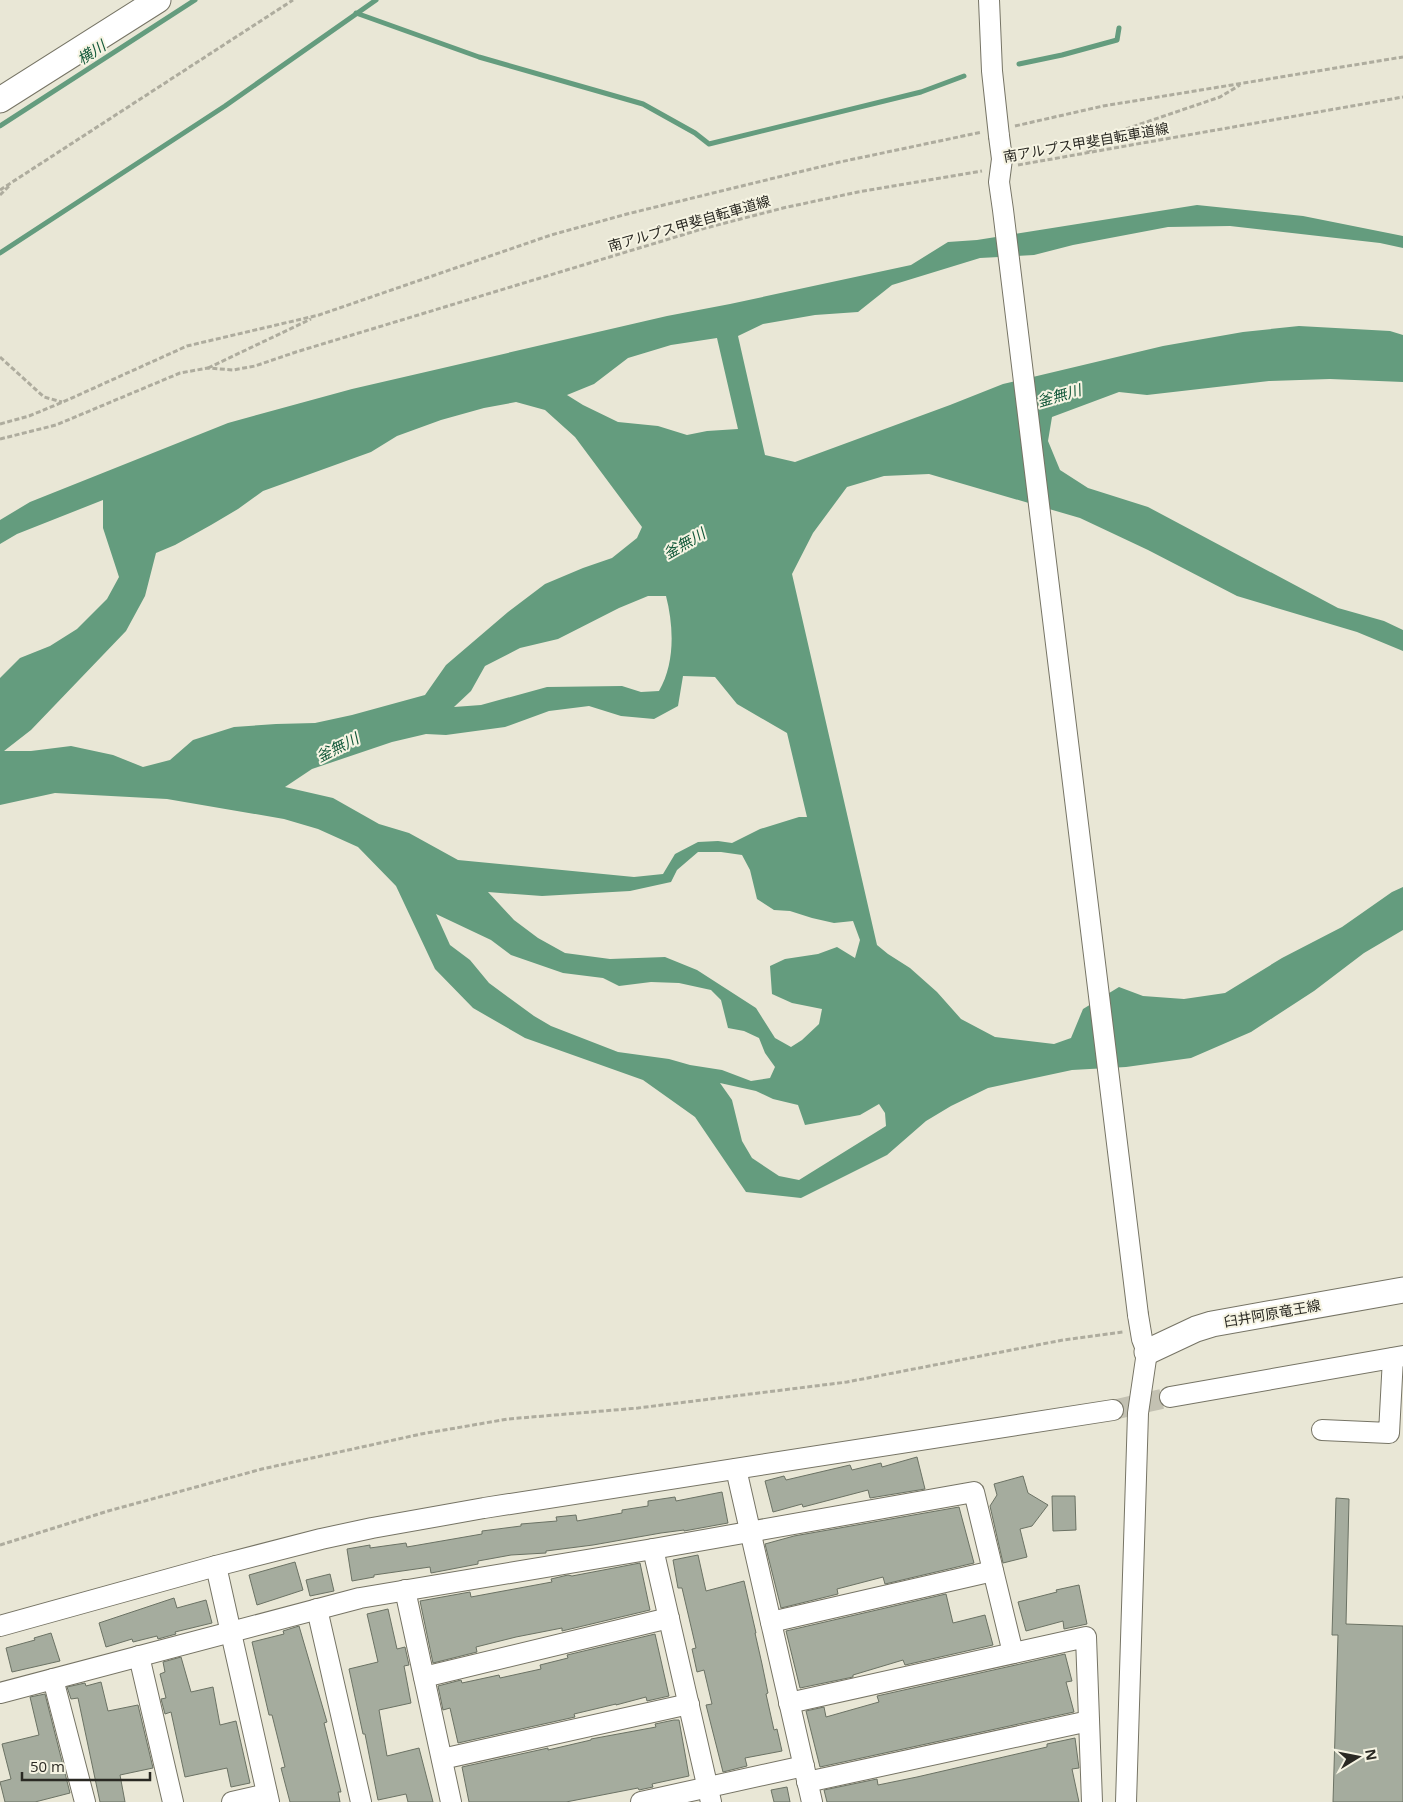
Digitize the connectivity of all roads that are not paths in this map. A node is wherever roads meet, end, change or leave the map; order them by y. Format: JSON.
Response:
{"nodes":[{"id":1,"x":158,"y":0,"type":"edge"},
{"id":2,"x":989,"y":0,"type":"edge"},
{"id":3,"x":0,"y":100,"type":"edge"},
{"id":4,"x":1403,"y":1290,"type":"edge"},
{"id":5,"x":1142,"y":1333,"type":"junction"},
{"id":6,"x":1398,"y":1357,"type":"edge"},
{"id":7,"x":1170,"y":1397,"type":"tunnel mouth"},
{"id":8,"x":1113,"y":1410,"type":"tunnel mouth"},
{"id":9,"x":1322,"y":1430,"type":"dead end"},
{"id":10,"x":736,"y":1469,"type":"junction"},
{"id":11,"x":750,"y":1530,"type":"junction"},
{"id":12,"x":653,"y":1549,"type":"junction"},
{"id":13,"x":216,"y":1566,"type":"junction"},
{"id":14,"x":993,"y":1571,"type":"junction"},
{"id":15,"x":405,"y":1590,"type":"junction"},
{"id":16,"x":317,"y":1609,"type":"junction"},
{"id":17,"x":669,"y":1618,"type":"junction"},
{"id":18,"x":771,"y":1622,"type":"junction"},
{"id":19,"x":0,"y":1626,"type":"edge"},
{"id":20,"x":230,"y":1632,"type":"junction"},
{"id":21,"x":1013,"y":1653,"type":"junction"},
{"id":22,"x":139,"y":1656,"type":"junction"},
{"id":23,"x":424,"y":1677,"type":"junction"},
{"id":24,"x":54,"y":1679,"type":"junction"},
{"id":25,"x":0,"y":1693,"type":"edge"},
{"id":26,"x":789,"y":1703,"type":"junction"},
{"id":27,"x":689,"y":1704,"type":"junction"},
{"id":28,"x":1089,"y":1721,"type":"junction"},
{"id":29,"x":442,"y":1760,"type":"junction"},
{"id":30,"x":806,"y":1774,"type":"junction"},
{"id":31,"x":710,"y":1794,"type":"edge"},
{"id":32,"x":268,"y":1798,"type":"edge"},
{"id":33,"x":85,"y":1802,"type":"edge"},
{"id":34,"x":173,"y":1802,"type":"edge"},
{"id":35,"x":232,"y":1802,"type":"edge"},
{"id":36,"x":361,"y":1802,"type":"edge"},
{"id":37,"x":451,"y":1802,"type":"edge"},
{"id":38,"x":641,"y":1802,"type":"edge"},
{"id":39,"x":812,"y":1802,"type":"edge"},
{"id":40,"x":1092,"y":1802,"type":"edge"},
{"id":41,"x":1126,"y":1802,"type":"edge"}],
"edges":[{"from":1,"to":3,"type":"main road"},
{"from":2,"to":5,"type":"street","bridge":true},
{"from":4,"to":5,"type":"main road","name":"臼井阿原竜王線"},
{"from":5,"to":41,"type":"street"},
{"from":6,"to":7,"type":"street"},
{"from":6,"to":9,"type":"street"},
{"from":8,"to":10,"type":"street"},
{"from":10,"to":11,"type":"street"},
{"from":10,"to":13,"type":"street"},
{"from":11,"to":12,"type":"street"},
{"from":11,"to":14,"type":"street"},
{"from":11,"to":18,"type":"street"},
{"from":12,"to":15,"type":"street"},
{"from":12,"to":17,"type":"street"},
{"from":13,"to":19,"type":"street"},
{"from":13,"to":20,"type":"street"},
{"from":14,"to":18,"type":"street"},
{"from":14,"to":21,"type":"street"},
{"from":15,"to":16,"type":"street"},
{"from":15,"to":23,"type":"street"},
{"from":16,"to":20,"type":"street"},
{"from":16,"to":36,"type":"street"},
{"from":17,"to":23,"type":"street"},
{"from":17,"to":27,"type":"street"},
{"from":18,"to":26,"type":"street"},
{"from":20,"to":22,"type":"street"},
{"from":20,"to":32,"type":"street"},
{"from":21,"to":26,"type":"street"},
{"from":21,"to":28,"type":"street"},
{"from":22,"to":24,"type":"street"},
{"from":22,"to":34,"type":"street"},
{"from":23,"to":29,"type":"street"},
{"from":24,"to":25,"type":"street"},
{"from":24,"to":33,"type":"street"},
{"from":26,"to":30,"type":"street"},
{"from":27,"to":29,"type":"street"},
{"from":27,"to":31,"type":"street"},
{"from":28,"to":30,"type":"street"},
{"from":28,"to":40,"type":"street"},
{"from":29,"to":37,"type":"street"},
{"from":30,"to":31,"type":"street"},
{"from":30,"to":39,"type":"street"},
{"from":31,"to":38,"type":"street"},
{"from":32,"to":35,"type":"street"}]}
